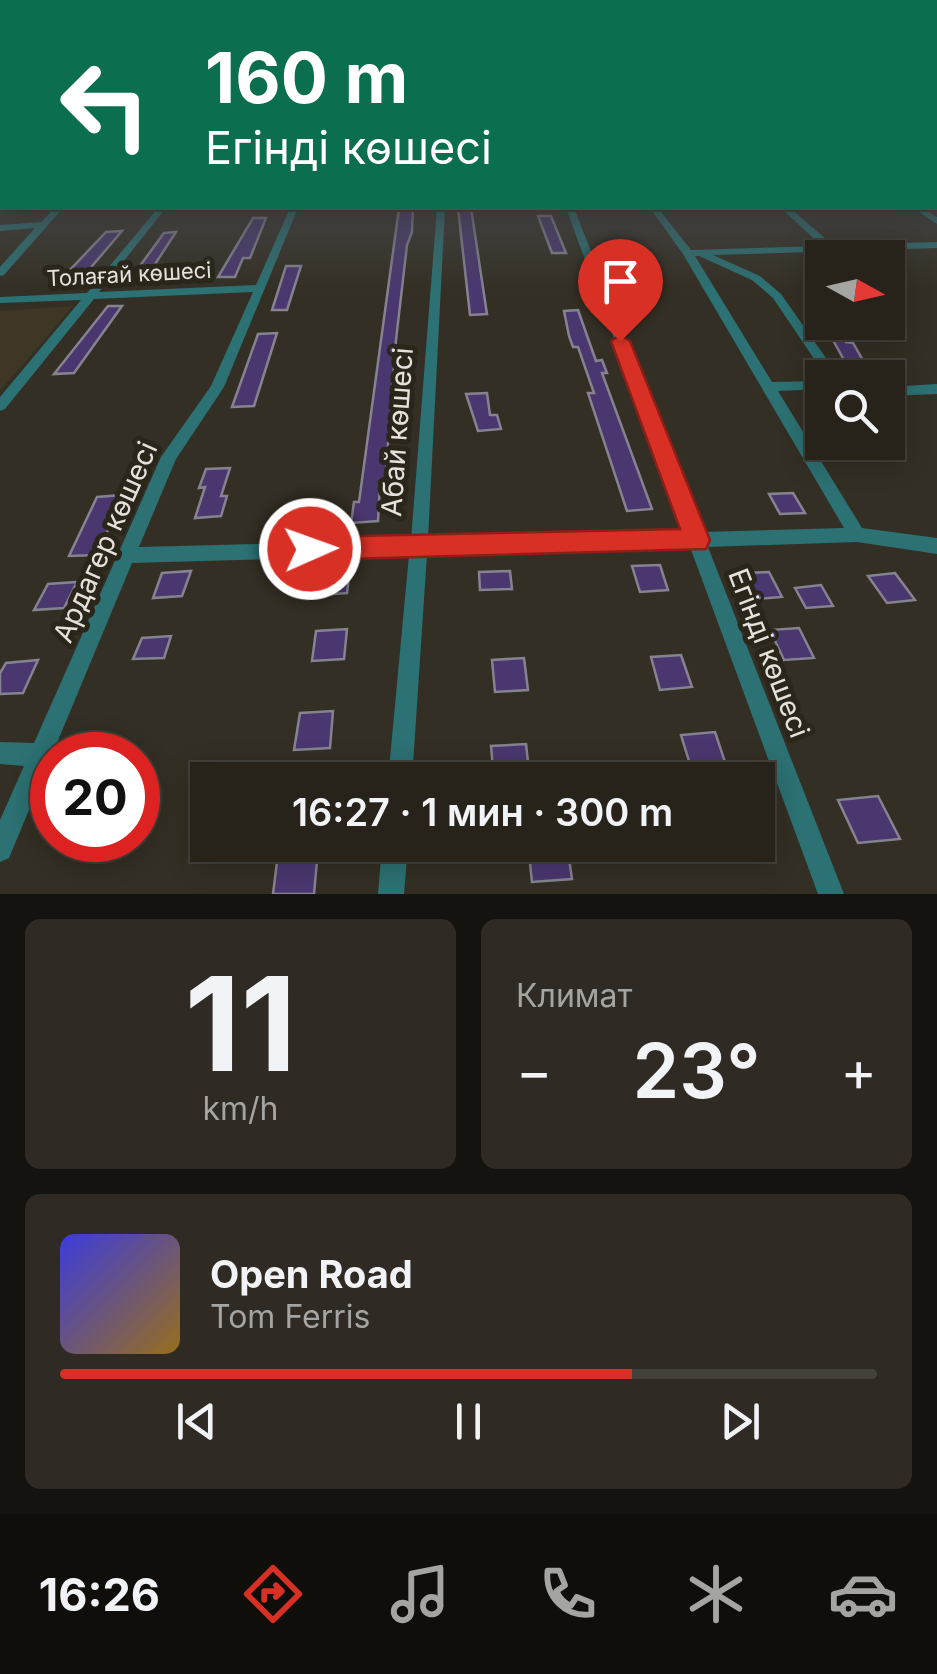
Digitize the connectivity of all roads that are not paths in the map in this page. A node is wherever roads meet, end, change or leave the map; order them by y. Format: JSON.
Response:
{"nodes":[{"id":1,"x":57,"y":210,"type":"edge"},
{"id":2,"x":160,"y":210,"type":"edge"},
{"id":3,"x":293,"y":210,"type":"edge"},
{"id":4,"x":441,"y":210,"type":"edge"},
{"id":5,"x":571,"y":210,"type":"edge"},
{"id":6,"x":656,"y":210,"type":"edge"},
{"id":7,"x":787,"y":210,"type":"edge"},
{"id":8,"x":44,"y":225,"type":"junction"},
{"id":9,"x":0,"y":228,"type":"edge"},
{"id":10,"x":821,"y":240,"type":"edge"},
{"id":11,"x":937,"y":244,"type":"edge"},
{"id":12,"x":905,"y":246,"type":"edge"},
{"id":13,"x":805,"y":251,"type":"edge"},
{"id":14,"x":694,"y":253,"type":"junction"},
{"id":15,"x":0,"y":273,"type":"edge"},
{"id":16,"x":259,"y":288,"type":"junction"},
{"id":17,"x":90,"y":295,"type":"junction"},
{"id":18,"x":0,"y":300,"type":"edge"},
{"id":19,"x":821,"y":360,"type":"edge"},
{"id":20,"x":805,"y":386,"type":"edge"},
{"id":21,"x":766,"y":387,"type":"junction"},
{"id":22,"x":937,"y":389,"type":"edge"},
{"id":23,"x":905,"y":391,"type":"edge"},
{"id":24,"x":0,"y":406,"type":"edge"},
{"id":25,"x":857,"y":535,"type":"junction"},
{"id":26,"x":697,"y":540,"type":"junction"},
{"id":27,"x":419,"y":545,"type":"junction"},
{"id":28,"x":937,"y":546,"type":"edge"},
{"id":29,"x":127,"y":554,"type":"junction"},
{"id":30,"x":51,"y":732,"type":"edge"},
{"id":31,"x":0,"y":753,"type":"edge"},
{"id":32,"x":30,"y":754,"type":"edge"},
{"id":33,"x":401,"y":762,"type":"edge"},
{"id":34,"x":30,"y":780,"type":"edge"},
{"id":35,"x":0,"y":850,"type":"edge"},
{"id":36,"x":394,"y":862,"type":"edge"},
{"id":37,"x":391,"y":894,"type":"edge"},
{"id":38,"x":831,"y":894,"type":"edge"}],
"edges":[{"from":1,"to":8,"type":"street"},
{"from":2,"to":17,"type":"street"},
{"from":3,"to":16,"type":"street","name":"Ардагер көшесі"},
{"from":4,"to":27,"type":"street","name":"Абай көшесі"},
{"from":5,"to":26,"type":"street","name":"Егінді көшесі"},
{"from":6,"to":14,"type":"street"},
{"from":7,"to":10,"type":"street"},
{"from":8,"to":9,"type":"street"},
{"from":8,"to":15,"type":"street"},
{"from":11,"to":12,"type":"street"},
{"from":13,"to":14,"type":"street"},
{"from":14,"to":19,"type":"street"},
{"from":14,"to":21,"type":"street"},
{"from":16,"to":17,"type":"street","name":"Толағай көшесі"},
{"from":16,"to":29,"type":"street","name":"Ардагер көшесі"},
{"from":17,"to":18,"type":"street","name":"Толағай көшесі"},
{"from":17,"to":24,"type":"street"},
{"from":20,"to":21,"type":"street"},
{"from":21,"to":25,"type":"street"},
{"from":22,"to":23,"type":"street"},
{"from":25,"to":26,"type":"street"},
{"from":25,"to":28,"type":"street"},
{"from":26,"to":27,"type":"street"},
{"from":26,"to":38,"type":"street","name":"Егінді көшесі"},
{"from":27,"to":29,"type":"street"},
{"from":27,"to":33,"type":"street","name":"Абай көшесі"},
{"from":29,"to":30,"type":"street","name":"Ардагер көшесі"},
{"from":31,"to":32,"type":"street"},
{"from":34,"to":35,"type":"street","name":"Ардагер көшесі"},
{"from":36,"to":37,"type":"street"}]}
